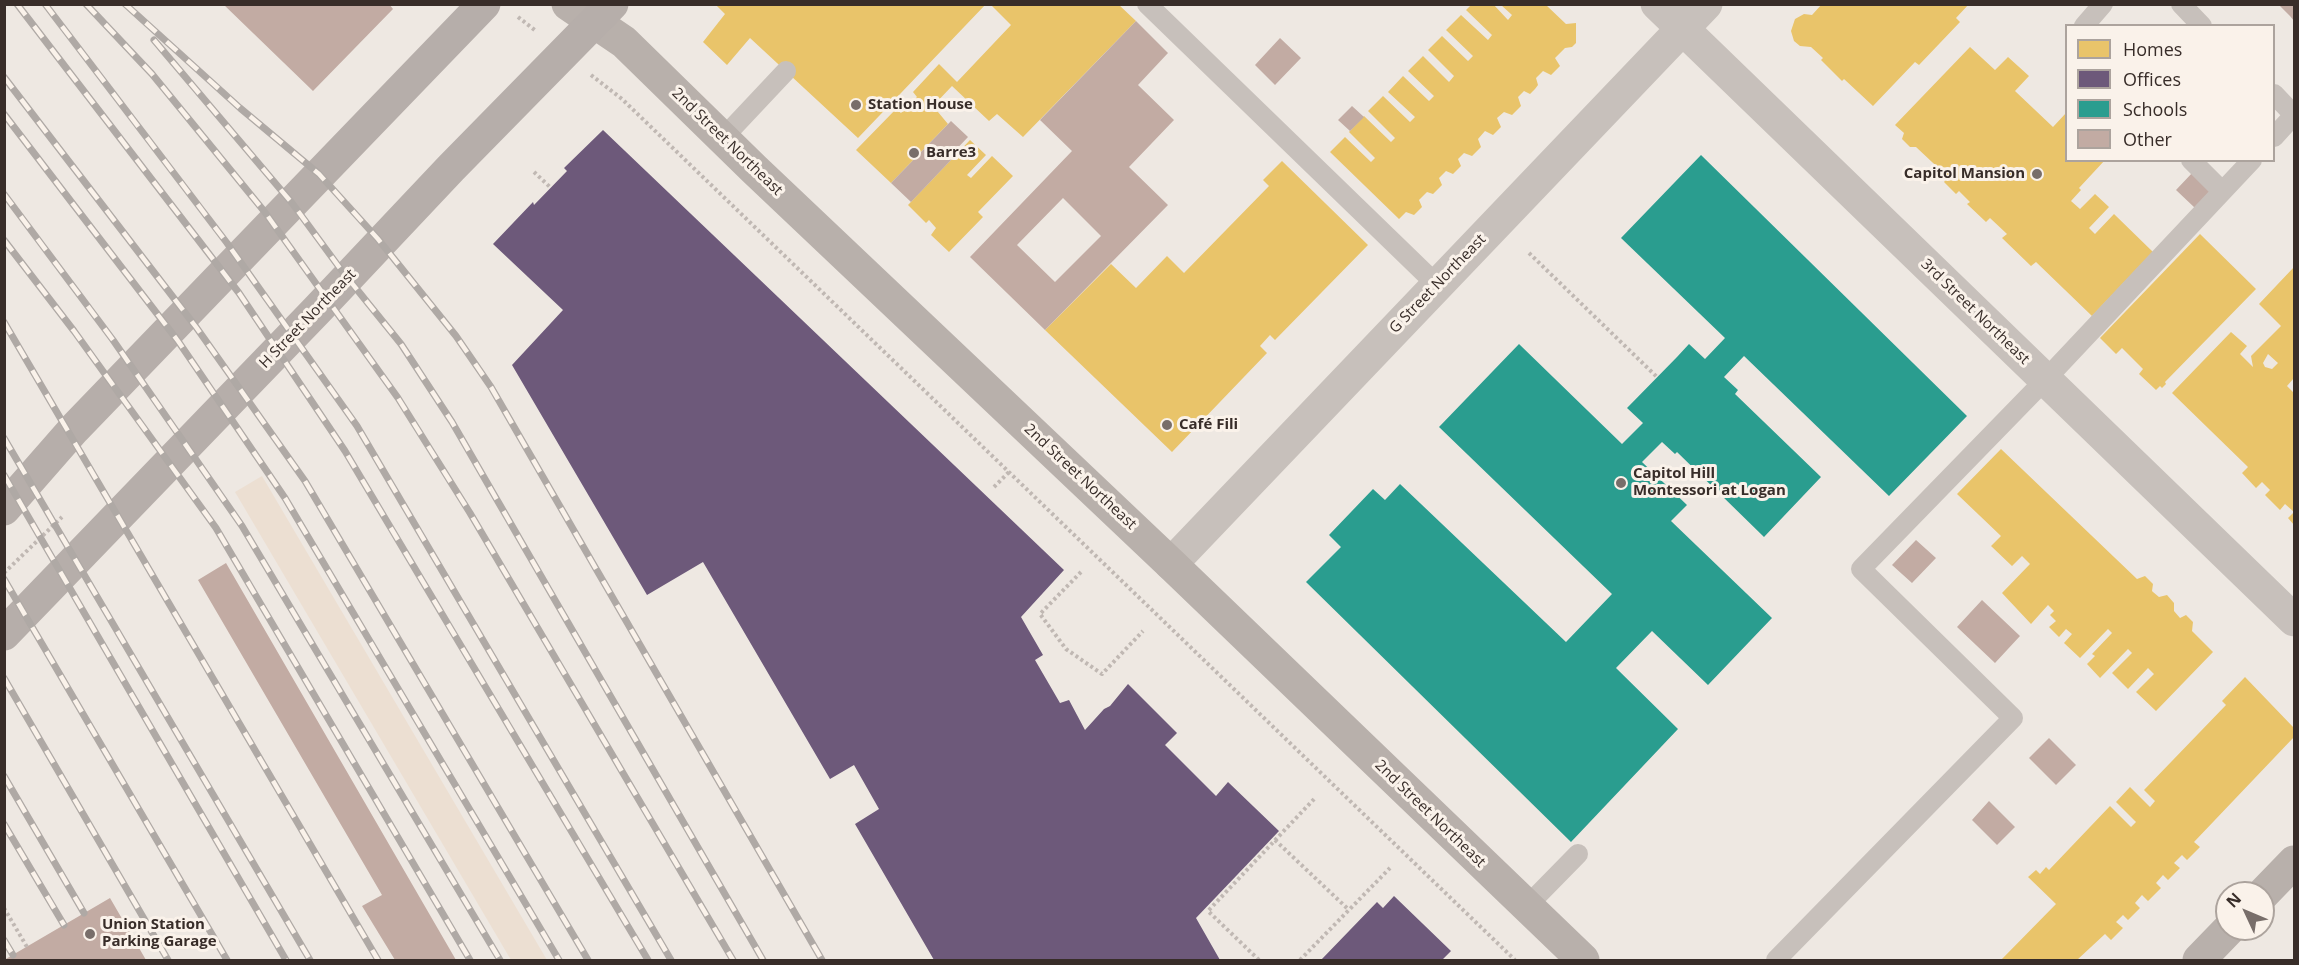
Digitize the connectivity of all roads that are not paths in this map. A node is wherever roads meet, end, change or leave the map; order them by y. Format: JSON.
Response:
{"nodes":[{"id":1,"x":484,"y":4,"type":"edge"},
{"id":2,"x":568,"y":4,"type":"edge"},
{"id":3,"x":612,"y":4,"type":"edge"},
{"id":4,"x":1147,"y":4,"type":"edge"},
{"id":5,"x":1657,"y":4,"type":"edge"},
{"id":6,"x":1706,"y":4,"type":"edge"},
{"id":7,"x":2103,"y":4,"type":"edge"},
{"id":8,"x":2181,"y":4,"type":"edge"},
{"id":9,"x":2086,"y":24,"type":"edge"},
{"id":10,"x":2200,"y":24,"type":"edge"},
{"id":11,"x":1683,"y":29,"type":"junction"},
{"id":12,"x":786,"y":71,"type":"dead end"},
{"id":13,"x":2275,"y":95,"type":"edge"},
{"id":14,"x":2295,"y":115,"type":"edge"},
{"id":15,"x":2275,"y":136,"type":"edge"},
{"id":16,"x":723,"y":138,"type":"junction"},
{"id":17,"x":2193,"y":162,"type":"edge"},
{"id":18,"x":2250,"y":162,"type":"edge"},
{"id":19,"x":2222,"y":191,"type":"junction"},
{"id":20,"x":1437,"y":285,"type":"junction"},
{"id":21,"x":2045,"y":380,"type":"junction"},
{"id":22,"x":4,"y":509,"type":"edge"},
{"id":23,"x":1171,"y":564,"type":"junction"},
{"id":24,"x":2295,"y":620,"type":"edge"},
{"id":25,"x":4,"y":634,"type":"edge"},
{"id":26,"x":1578,"y":854,"type":"dead end"},
{"id":27,"x":2295,"y":862,"type":"edge"},
{"id":28,"x":2275,"y":882,"type":"edge"},
{"id":29,"x":1527,"y":906,"type":"junction"},
{"id":30,"x":2217,"y":941,"type":"edge"},
{"id":31,"x":1583,"y":960,"type":"edge"},
{"id":32,"x":1776,"y":960,"type":"edge"},
{"id":33,"x":2199,"y":960,"type":"edge"}],
"edges":[{"from":1,"to":22,"type":"main road"},
{"from":2,"to":16,"type":"street","name":"2nd Street Northeast"},
{"from":3,"to":25,"type":"main road","name":"H Street Northeast"},
{"from":4,"to":20,"type":"lane"},
{"from":5,"to":11,"type":"street","name":"3rd Street Northeast"},
{"from":6,"to":11,"type":"street","name":"G Street Northeast"},
{"from":7,"to":9,"type":"lane"},
{"from":8,"to":10,"type":"lane"},
{"from":11,"to":20,"type":"street","name":"G Street Northeast"},
{"from":11,"to":21,"type":"street","name":"3rd Street Northeast"},
{"from":12,"to":16,"type":"lane"},
{"from":13,"to":14,"type":"lane"},
{"from":14,"to":15,"type":"lane"},
{"from":16,"to":23,"type":"street","name":"2nd Street Northeast"},
{"from":17,"to":19,"type":"lane"},
{"from":18,"to":19,"type":"lane"},
{"from":19,"to":21,"type":"lane"},
{"from":20,"to":23,"type":"street","name":"G Street Northeast"},
{"from":21,"to":24,"type":"street","name":"3rd Street Northeast"},
{"from":21,"to":32,"type":"lane"},
{"from":23,"to":29,"type":"street","name":"2nd Street Northeast"},
{"from":26,"to":29,"type":"lane"},
{"from":27,"to":28,"type":"street"},
{"from":29,"to":31,"type":"street","name":"2nd Street Northeast"},
{"from":30,"to":33,"type":"street"}]}
